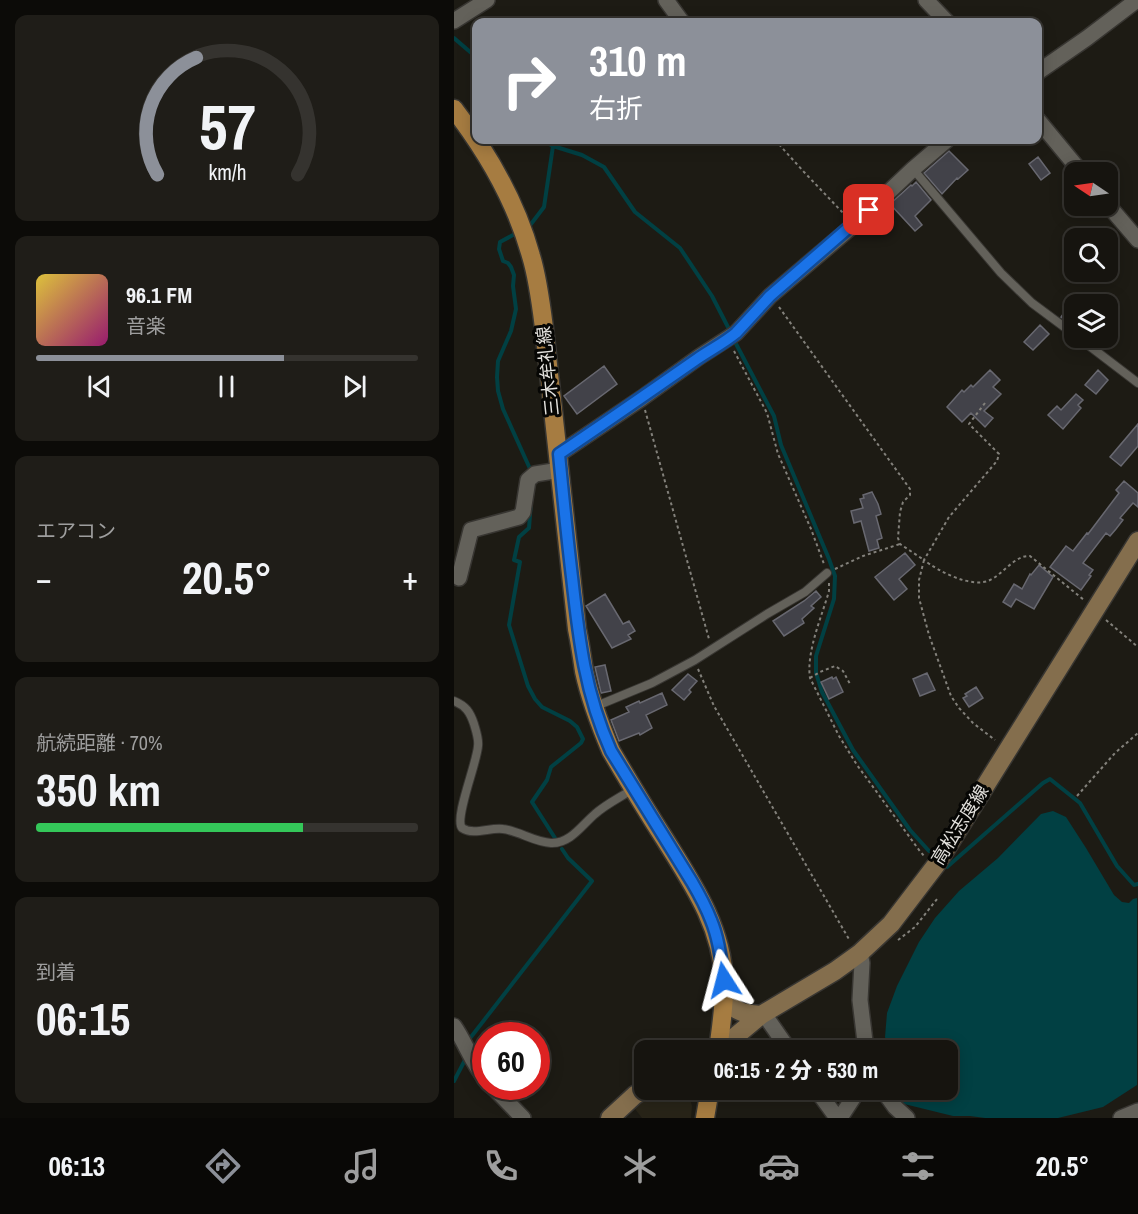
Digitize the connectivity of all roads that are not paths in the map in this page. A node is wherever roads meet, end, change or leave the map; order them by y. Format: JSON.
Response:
{"nodes":[{"id":1,"x":487,"y":0,"type":"edge"},
{"id":2,"x":666,"y":0,"type":"edge"},
{"id":3,"x":925,"y":0,"type":"edge"},
{"id":4,"x":1137,"y":0,"type":"edge"},
{"id":5,"x":679,"y":18,"type":"edge"},
{"id":6,"x":943,"y":18,"type":"edge"},
{"id":7,"x":454,"y":21,"type":"edge"},
{"id":8,"x":1042,"y":69,"type":"edge"},
{"id":9,"x":454,"y":109,"type":"edge"},
{"id":10,"x":1042,"y":125,"type":"edge"},
{"id":11,"x":472,"y":134,"type":"edge"},
{"id":12,"x":479,"y":144,"type":"edge"},
{"id":13,"x":942,"y":144,"type":"edge"},
{"id":14,"x":1073,"y":162,"type":"edge"},
{"id":15,"x":913,"y":169,"type":"junction"},
{"id":16,"x":1117,"y":216,"type":"edge"},
{"id":17,"x":1138,"y":240,"type":"edge"},
{"id":18,"x":1064,"y":326,"type":"edge"},
{"id":19,"x":1092,"y":348,"type":"edge"},
{"id":20,"x":1138,"y":383,"type":"edge"},
{"id":21,"x":559,"y":462,"type":"junction"},
{"id":22,"x":1138,"y":541,"type":"edge"},
{"id":23,"x":831,"y":571,"type":"road end"},
{"id":24,"x":459,"y":578,"type":"dead end"},
{"id":25,"x":454,"y":701,"type":"edge"},
{"id":26,"x":594,"y":708,"type":"junction"},
{"id":27,"x":633,"y":789,"type":"junction"},
{"id":28,"x":860,"y":953,"type":"junction"},
{"id":29,"x":721,"y":959,"type":"junction"},
{"id":30,"x":762,"y":1015,"type":"junction"},
{"id":31,"x":454,"y":1026,"type":"edge"},
{"id":32,"x":720,"y":1040,"type":"edge"},
{"id":33,"x":731,"y":1040,"type":"edge"},
{"id":34,"x":781,"y":1040,"type":"edge"},
{"id":35,"x":865,"y":1040,"type":"edge"},
{"id":36,"x":472,"y":1058,"type":"edge"},
{"id":37,"x":634,"y":1096,"type":"edge"},
{"id":38,"x":506,"y":1100,"type":"edge"},
{"id":39,"x":707,"y":1100,"type":"edge"},
{"id":40,"x":824,"y":1100,"type":"edge"},
{"id":41,"x":851,"y":1100,"type":"edge"},
{"id":42,"x":890,"y":1100,"type":"edge"},
{"id":43,"x":1138,"y":1111,"type":"edge"},
{"id":44,"x":523,"y":1118,"type":"edge"},
{"id":45,"x":610,"y":1118,"type":"edge"},
{"id":46,"x":704,"y":1118,"type":"edge"},
{"id":47,"x":838,"y":1118,"type":"edge"},
{"id":48,"x":907,"y":1118,"type":"edge"},
{"id":49,"x":1121,"y":1118,"type":"edge"}],
"edges":[{"from":1,"to":7,"type":"street"},
{"from":2,"to":5,"type":"street"},
{"from":3,"to":6,"type":"street"},
{"from":4,"to":8,"type":"street"},
{"from":9,"to":11,"type":"main road","name":"三木牟礼線"},
{"from":10,"to":14,"type":"street"},
{"from":12,"to":21,"type":"main road","name":"三木牟礼線"},
{"from":13,"to":15,"type":"street"},
{"from":15,"to":18,"type":"lane"},
{"from":15,"to":21,"type":"street"},
{"from":16,"to":17,"type":"street"},
{"from":19,"to":20,"type":"lane"},
{"from":21,"to":24,"type":"street"},
{"from":21,"to":26,"type":"main road","name":"三木牟礼線"},
{"from":22,"to":28,"type":"main road","name":"高松志度線"},
{"from":23,"to":26,"type":"lane"},
{"from":25,"to":27,"type":"lane"},
{"from":26,"to":27,"type":"main road","name":"三木牟礼線"},
{"from":27,"to":29,"type":"main road","name":"三木牟礼線"},
{"from":28,"to":30,"type":"main road","name":"高松志度線"},
{"from":28,"to":35,"type":"street"},
{"from":29,"to":30,"type":"main road"},
{"from":29,"to":32,"type":"main road","name":"三木牟礼線"},
{"from":30,"to":33,"type":"main road","name":"高松志度線"},
{"from":30,"to":34,"type":"street"},
{"from":31,"to":36,"type":"street"},
{"from":37,"to":45,"type":"main road"},
{"from":38,"to":44,"type":"street"},
{"from":39,"to":46,"type":"main road"},
{"from":40,"to":47,"type":"street"},
{"from":41,"to":47,"type":"street"},
{"from":42,"to":48,"type":"street"},
{"from":43,"to":49,"type":"street"}]}
